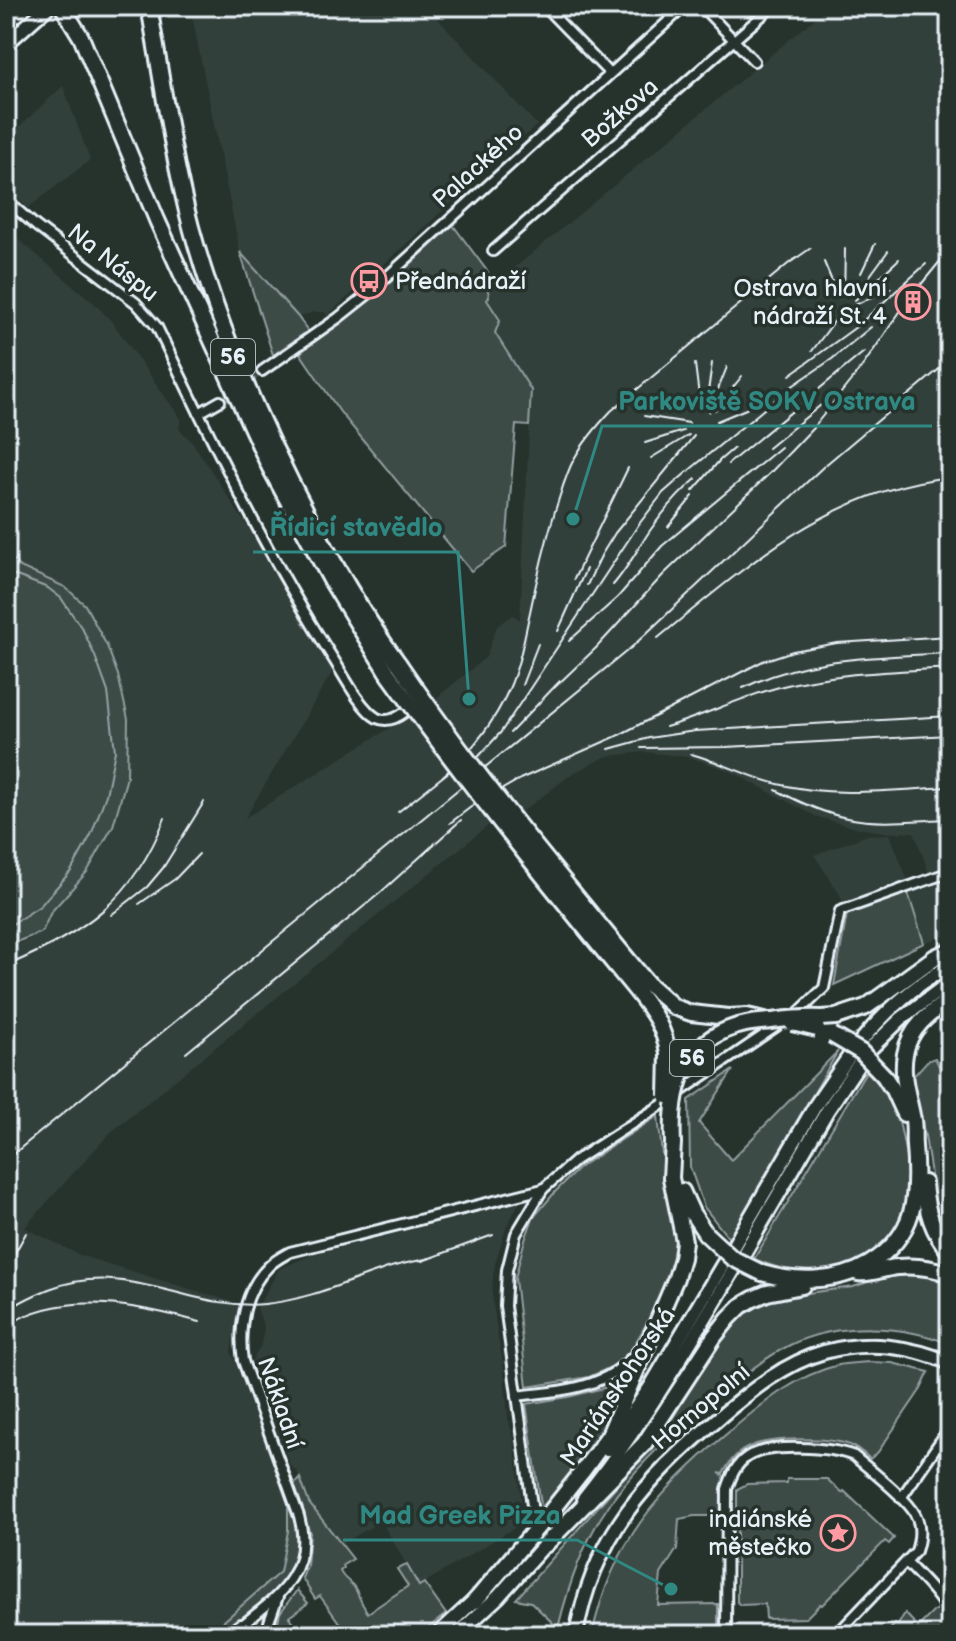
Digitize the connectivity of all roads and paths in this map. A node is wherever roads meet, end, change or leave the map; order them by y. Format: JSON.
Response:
{"nodes":[{"id":1,"x":49,"y":6,"type":"edge"},
{"id":2,"x":62,"y":6,"type":"edge"},
{"id":3,"x":544,"y":6,"type":"edge"},
{"id":4,"x":685,"y":6,"type":"edge"},
{"id":5,"x":701,"y":6,"type":"edge"},
{"id":6,"x":773,"y":6,"type":"edge"},
{"id":7,"x":150,"y":12,"type":"edge"},
{"id":8,"x":733,"y":39,"type":"junction"},
{"id":9,"x":6,"y":44,"type":"edge"},
{"id":10,"x":754,"y":61,"type":"dead end"},
{"id":11,"x":609,"y":73,"type":"junction"},
{"id":12,"x":6,"y":200,"type":"edge"},
{"id":13,"x":493,"y":251,"type":"dead end"},
{"id":14,"x":262,"y":371,"type":"tunnel mouth"},
{"id":15,"x":220,"y":401,"type":"tunnel mouth"},
{"id":16,"x":199,"y":413,"type":"junction"},
{"id":17,"x":393,"y":668,"type":"junction"},
{"id":18,"x":405,"y":712,"type":"dead end"},
{"id":19,"x":950,"y":872,"type":"edge"},
{"id":20,"x":950,"y":950,"type":"edge"},
{"id":21,"x":950,"y":966,"type":"edge"},
{"id":22,"x":950,"y":982,"type":"edge"},
{"id":23,"x":950,"y":999,"type":"edge"},
{"id":24,"x":799,"y":1012,"type":"dead end"},
{"id":25,"x":819,"y":1023,"type":"junction"},
{"id":26,"x":774,"y":1024,"type":"junction"},
{"id":27,"x":861,"y":1051,"type":"junction"},
{"id":28,"x":680,"y":1092,"type":"dead end"},
{"id":29,"x":663,"y":1104,"type":"dead end"},
{"id":30,"x":913,"y":1133,"type":"junction"},
{"id":31,"x":673,"y":1143,"type":"junction"},
{"id":32,"x":543,"y":1189,"type":"junction"},
{"id":33,"x":950,"y":1252,"type":"edge"},
{"id":34,"x":734,"y":1258,"type":"junction"},
{"id":35,"x":848,"y":1274,"type":"junction"},
{"id":36,"x":950,"y":1274,"type":"edge"},
{"id":37,"x":803,"y":1282,"type":"junction"},
{"id":38,"x":657,"y":1321,"type":"junction"},
{"id":39,"x":950,"y":1363,"type":"edge"},
{"id":40,"x":517,"y":1396,"type":"junction"},
{"id":41,"x":950,"y":1427,"type":"edge"},
{"id":42,"x":901,"y":1498,"type":"junction"},
{"id":43,"x":533,"y":1513,"type":"dead end"},
{"id":44,"x":545,"y":1545,"type":"junction"},
{"id":45,"x":906,"y":1562,"type":"junction"},
{"id":46,"x":278,"y":1597,"type":"junction"},
{"id":47,"x":475,"y":1601,"type":"junction"},
{"id":48,"x":950,"y":1617,"type":"edge"},
{"id":49,"x":245,"y":1630,"type":"edge"},
{"id":50,"x":230,"y":1635,"type":"edge"},
{"id":51,"x":268,"y":1635,"type":"edge"},
{"id":52,"x":437,"y":1635,"type":"edge"},
{"id":53,"x":457,"y":1635,"type":"edge"},
{"id":54,"x":576,"y":1635,"type":"edge"},
{"id":55,"x":726,"y":1635,"type":"edge"},
{"id":56,"x":836,"y":1635,"type":"edge"}],
"edges":[{"from":1,"to":9,"type":"main road"},
{"from":2,"to":17,"type":"highway","number":"56"},
{"from":3,"to":11,"type":"street"},
{"from":4,"to":11,"type":"street","name":"Palackého"},
{"from":5,"to":8,"type":"street"},
{"from":6,"to":8,"type":"street","name":"Božkova"},
{"from":7,"to":17,"type":"highway","number":"56"},
{"from":8,"to":10,"type":"street"},
{"from":8,"to":13,"type":"street","name":"Božkova"},
{"from":11,"to":14,"type":"street","name":"Palackého"},
{"from":12,"to":16,"type":"street","name":"Na Náspu"},
{"from":15,"to":16,"type":"street"},
{"from":16,"to":18,"type":"street","name":"Na Náspu"},
{"from":17,"to":26,"type":"highway","number":"56","bridge":true},
{"from":17,"to":31,"type":"highway","number":"56","bridge":true},
{"from":19,"to":24,"type":"street"},
{"from":20,"to":25,"type":"highway"},
{"from":21,"to":27,"type":"main road","name":"Mariánskohorská"},
{"from":22,"to":27,"type":"main road","name":"Mariánskohorská"},
{"from":23,"to":30,"type":"highway"},
{"from":25,"to":26,"type":"highway","number":"56","bridge":true},
{"from":25,"to":30,"type":"highway","number":"56","bridge":true},
{"from":26,"to":28,"type":"street"},
{"from":26,"to":31,"type":"highway","number":"56","bridge":true},
{"from":27,"to":34,"type":"main road","name":"Mariánskohorská"},
{"from":29,"to":32,"type":"street","name":"Nákladní"},
{"from":30,"to":33,"type":"highway","number":"56"},
{"from":30,"to":35,"type":"highway","number":"56"},
{"from":31,"to":37,"type":"highway","number":"56","bridge":true},
{"from":31,"to":38,"type":"highway"},
{"from":32,"to":40,"type":"street","name":"Nákladní"},
{"from":32,"to":46,"type":"street","name":"Nákladní"},
{"from":34,"to":44,"type":"main road","name":"Mariánskohorská"},
{"from":34,"to":47,"type":"main road","name":"Mariánskohorská"},
{"from":35,"to":36,"type":"highway","number":"56"},
{"from":35,"to":37,"type":"highway","number":"56"},
{"from":37,"to":44,"type":"highway"},
{"from":38,"to":40,"type":"street"},
{"from":38,"to":47,"type":"highway"},
{"from":39,"to":54,"type":"main road","name":"Hornopolní"},
{"from":40,"to":43,"type":"street","name":"Nákladní"},
{"from":41,"to":42,"type":"street"},
{"from":42,"to":45,"type":"street"},
{"from":42,"to":55,"type":"street"},
{"from":44,"to":53,"type":"main road","name":"Mariánskohorská"},
{"from":45,"to":48,"type":"street"},
{"from":45,"to":56,"type":"street"},
{"from":46,"to":49,"type":"street","name":"Nákladní"},
{"from":46,"to":51,"type":"street"},
{"from":47,"to":52,"type":"main road","name":"Mariánskohorská"},
{"from":49,"to":50,"type":"main road"}]}
